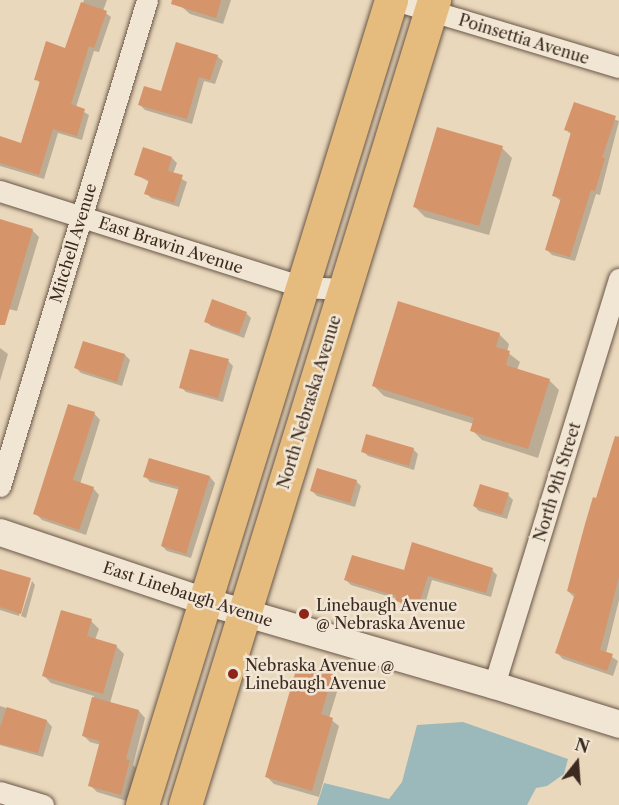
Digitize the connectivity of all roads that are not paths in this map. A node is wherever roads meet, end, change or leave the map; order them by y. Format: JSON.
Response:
{"nodes":[{"id":1,"x":147,"y":0,"type":"edge"},
{"id":2,"x":391,"y":0,"type":"edge"},
{"id":3,"x":395,"y":0,"type":"edge"},
{"id":4,"x":433,"y":5,"type":"edge"},
{"id":5,"x":619,"y":67,"type":"edge"},
{"id":6,"x":0,"y":191,"type":"edge"},
{"id":7,"x":81,"y":216,"type":"junction"},
{"id":8,"x":619,"y":279,"type":"edge"},
{"id":9,"x":302,"y":286,"type":"junction"},
{"id":10,"x":344,"y":289,"type":"junction"},
{"id":11,"x":0,"y":486,"type":"edge"},
{"id":12,"x":0,"y":532,"type":"edge"},
{"id":13,"x":205,"y":601,"type":"junction"},
{"id":14,"x":244,"y":613,"type":"junction"},
{"id":15,"x":494,"y":685,"type":"junction"},
{"id":16,"x":619,"y":724,"type":"edge"},
{"id":17,"x":0,"y":792,"type":"edge"},
{"id":18,"x":43,"y":805,"type":"edge"},
{"id":19,"x":142,"y":805,"type":"edge"},
{"id":20,"x":185,"y":805,"type":"edge"}],
"edges":[{"from":1,"to":7,"type":"street","name":"Mitchell Avenue"},
{"from":2,"to":9,"type":"main road"},
{"from":3,"to":4,"type":"street","name":"Poinsettia Avenue"},
{"from":4,"to":5,"type":"street","name":"Poinsettia Avenue"},
{"from":4,"to":10,"type":"main road","name":"North Nebraska Avenue"},
{"from":6,"to":7,"type":"street","name":"East Brawin Avenue"},
{"from":7,"to":9,"type":"street","name":"East Brawin Avenue"},
{"from":7,"to":11,"type":"street","name":"Mitchell Avenue"},
{"from":8,"to":15,"type":"street","name":"North 9th Street"},
{"from":9,"to":10,"type":"street","name":"East Brawin Avenue"},
{"from":9,"to":13,"type":"main road"},
{"from":10,"to":14,"type":"main road","name":"North Nebraska Avenue"},
{"from":12,"to":13,"type":"street","name":"East Linebaugh Avenue"},
{"from":13,"to":14,"type":"street","name":"East Linebaugh Avenue"},
{"from":13,"to":19,"type":"main road"},
{"from":14,"to":15,"type":"street","name":"East Linebaugh Avenue"},
{"from":14,"to":20,"type":"main road","name":"North Nebraska Avenue"},
{"from":15,"to":16,"type":"street","name":"East Linebaugh Avenue"},
{"from":17,"to":18,"type":"street"}]}
